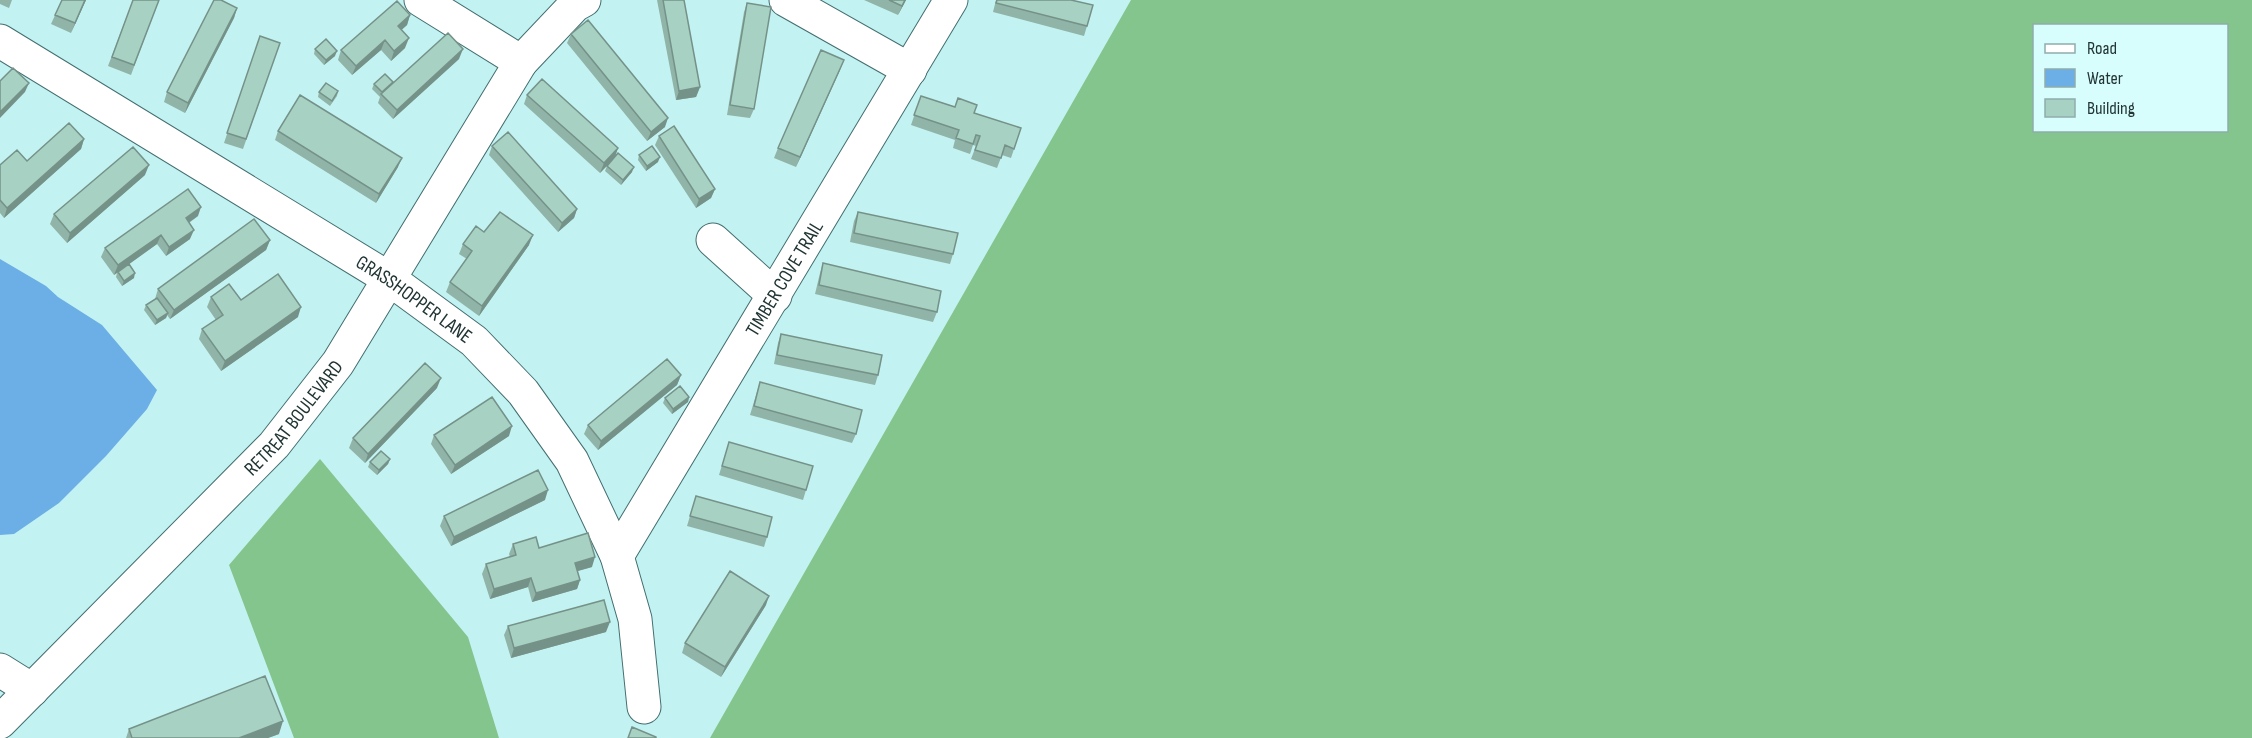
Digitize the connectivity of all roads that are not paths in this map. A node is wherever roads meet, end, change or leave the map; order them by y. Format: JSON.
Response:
{"nodes":[{"id":1,"x":421,"y":0,"type":"edge"},
{"id":2,"x":584,"y":0,"type":"edge"},
{"id":3,"x":786,"y":0,"type":"edge"},
{"id":4,"x":951,"y":0,"type":"edge"},
{"id":5,"x":0,"y":41,"type":"edge"},
{"id":6,"x":521,"y":62,"type":"junction"},
{"id":7,"x":910,"y":70,"type":"junction"},
{"id":8,"x":713,"y":240,"type":"dead end"},
{"id":9,"x":388,"y":278,"type":"junction"},
{"id":10,"x":775,"y":296,"type":"junction"},
{"id":11,"x":617,"y":556,"type":"junction"},
{"id":12,"x":0,"y":670,"type":"edge"},
{"id":13,"x":32,"y":690,"type":"junction"},
{"id":14,"x":644,"y":707,"type":"dead end"},
{"id":15,"x":0,"y":722,"type":"edge"}],
"edges":[{"from":1,"to":6,"type":"street"},
{"from":2,"to":6,"type":"street","name":"RETREAT BOULEVARD"},
{"from":3,"to":7,"type":"street"},
{"from":4,"to":7,"type":"street","name":"TIMBER COVE TRAIL"},
{"from":5,"to":9,"type":"street","name":"GRASSHOPPER LANE"},
{"from":6,"to":9,"type":"street","name":"RETREAT BOULEVARD"},
{"from":7,"to":10,"type":"street","name":"TIMBER COVE TRAIL"},
{"from":8,"to":10,"type":"street"},
{"from":9,"to":11,"type":"street","name":"GRASSHOPPER LANE"},
{"from":9,"to":13,"type":"street","name":"RETREAT BOULEVARD"},
{"from":10,"to":11,"type":"street","name":"TIMBER COVE TRAIL"},
{"from":11,"to":14,"type":"street","name":"GRASSHOPPER LANE"},
{"from":12,"to":13,"type":"street"},
{"from":13,"to":15,"type":"street","name":"RETREAT BOULEVARD"}]}
